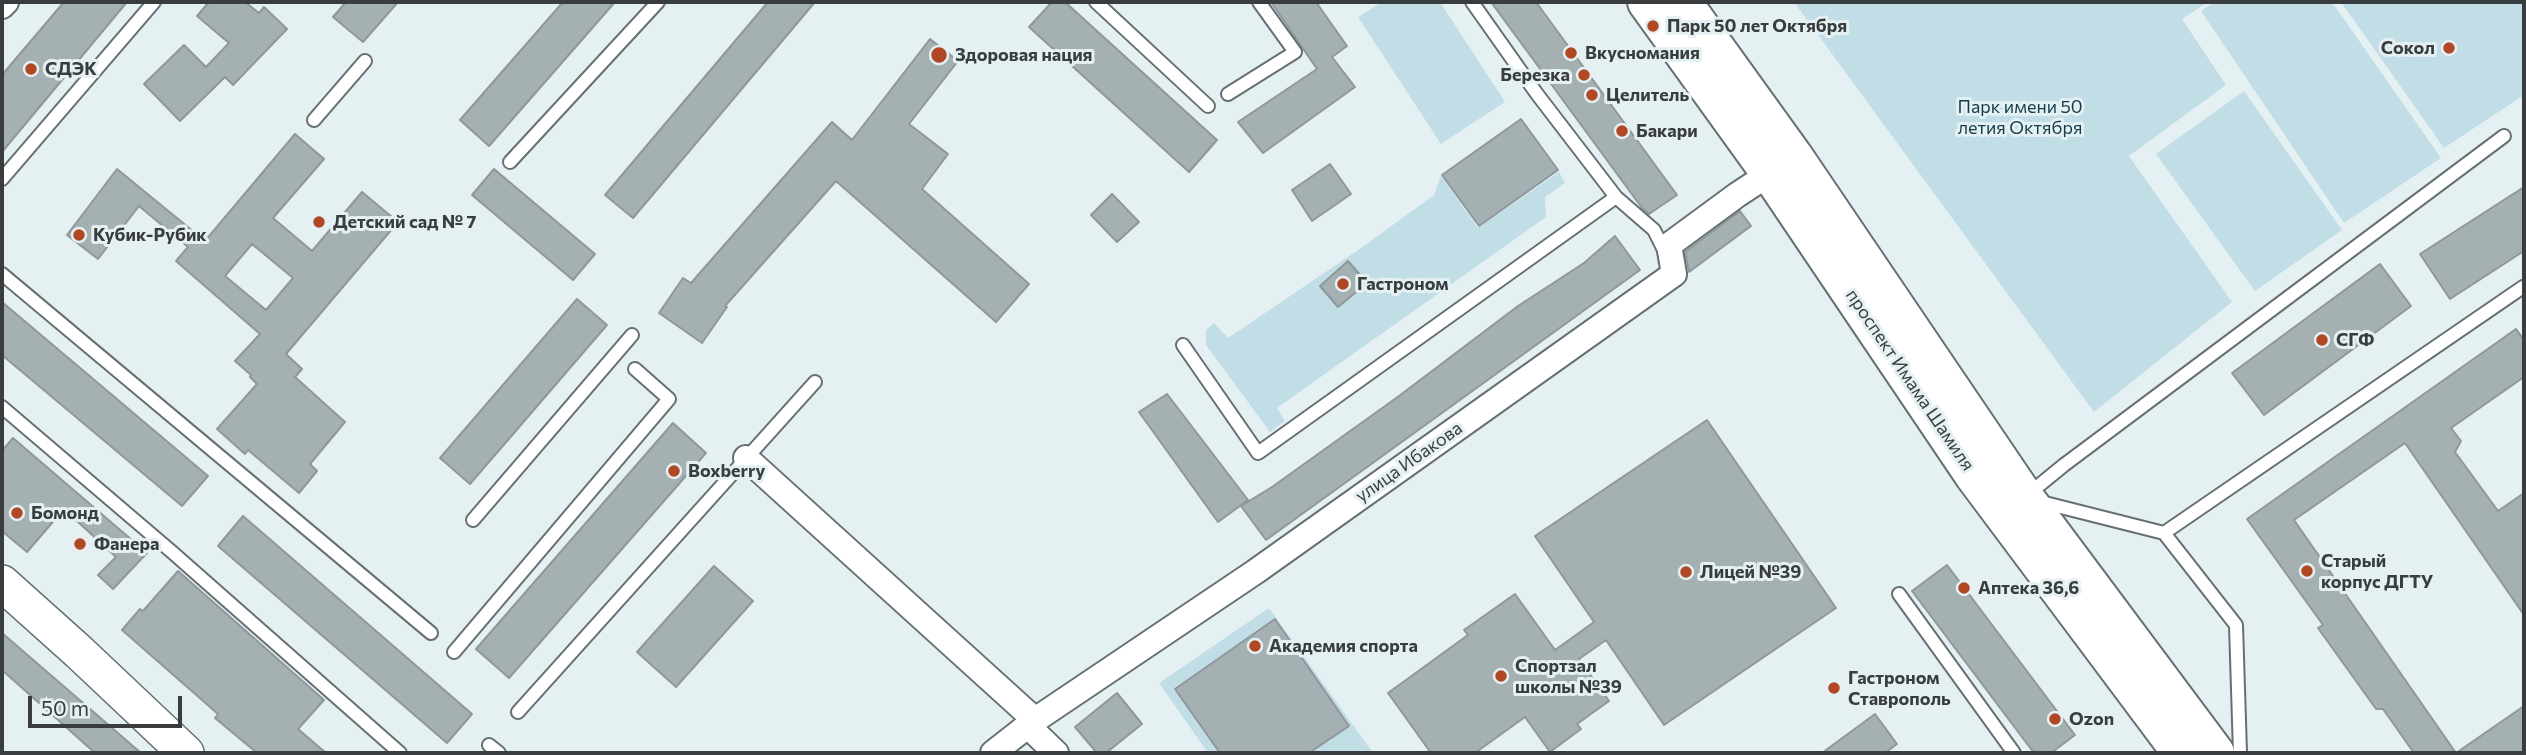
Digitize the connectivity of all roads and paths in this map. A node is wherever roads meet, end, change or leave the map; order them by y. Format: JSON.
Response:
{"nodes":[{"id":1,"x":6,"y":2,"type":"edge"},
{"id":2,"x":154,"y":2,"type":"edge"},
{"id":3,"x":658,"y":2,"type":"edge"},
{"id":4,"x":1096,"y":2,"type":"edge"},
{"id":5,"x":1259,"y":2,"type":"edge"},
{"id":6,"x":1472,"y":2,"type":"edge"},
{"id":7,"x":1647,"y":2,"type":"edge"},
{"id":8,"x":1682,"y":2,"type":"edge"},
{"id":9,"x":2,"y":6,"type":"edge"},
{"id":10,"x":365,"y":61,"type":"dead end"},
{"id":11,"x":1228,"y":94,"type":"dead end"},
{"id":12,"x":1208,"y":106,"type":"dead end"},
{"id":13,"x":314,"y":120,"type":"dead end"},
{"id":14,"x":2504,"y":136,"type":"dead end"},
{"id":15,"x":510,"y":162,"type":"dead end"},
{"id":16,"x":1782,"y":165,"type":"junction"},
{"id":17,"x":2,"y":179,"type":"edge"},
{"id":18,"x":1616,"y":197,"type":"junction"},
{"id":19,"x":2,"y":274,"type":"edge"},
{"id":20,"x":1675,"y":274,"type":"junction"},
{"id":21,"x":2524,"y":289,"type":"edge"},
{"id":22,"x":632,"y":335,"type":"dead end"},
{"id":23,"x":1183,"y":345,"type":"dead end"},
{"id":24,"x":635,"y":369,"type":"dead end"},
{"id":25,"x":815,"y":382,"type":"dead end"},
{"id":26,"x":2,"y":407,"type":"edge"},
{"id":27,"x":746,"y":458,"type":"junction"},
{"id":28,"x":2014,"y":506,"type":"junction"},
{"id":29,"x":473,"y":520,"type":"dead end"},
{"id":30,"x":2164,"y":533,"type":"junction"},
{"id":31,"x":2,"y":583,"type":"edge"},
{"id":32,"x":1899,"y":594,"type":"dead end"},
{"id":33,"x":431,"y":633,"type":"dead end"},
{"id":34,"x":454,"y":652,"type":"dead end"},
{"id":35,"x":519,"y":712,"type":"dead end"},
{"id":36,"x":1031,"y":723,"type":"junction"},
{"id":37,"x":186,"y":753,"type":"edge"},
{"id":38,"x":400,"y":753,"type":"edge"},
{"id":39,"x":993,"y":753,"type":"edge"},
{"id":40,"x":1056,"y":753,"type":"edge"},
{"id":41,"x":2014,"y":753,"type":"edge"},
{"id":42,"x":2182,"y":753,"type":"edge"},
{"id":43,"x":2215,"y":753,"type":"edge"},
{"id":44,"x":2240,"y":753,"type":"edge"}],
"edges":[{"from":1,"to":9,"type":"street"},
{"from":2,"to":17,"type":"lane"},
{"from":3,"to":15,"type":"lane"},
{"from":4,"to":12,"type":"lane"},
{"from":5,"to":11,"type":"lane"},
{"from":6,"to":18,"type":"lane"},
{"from":7,"to":16,"type":"main road","name":"проспект Имама Шамиля"},
{"from":8,"to":16,"type":"main road","name":"проспект Имама Шамиля"},
{"from":10,"to":13,"type":"lane"},
{"from":14,"to":28,"type":"lane"},
{"from":16,"to":20,"type":"street"},
{"from":16,"to":28,"type":"main road","name":"проспект Имама Шамиля"},
{"from":18,"to":20,"type":"lane"},
{"from":18,"to":23,"type":"lane"},
{"from":19,"to":33,"type":"lane"},
{"from":20,"to":36,"type":"street","name":"улица Ибакова"},
{"from":21,"to":30,"type":"lane"},
{"from":22,"to":29,"type":"lane"},
{"from":24,"to":34,"type":"lane"},
{"from":25,"to":27,"type":"lane"},
{"from":26,"to":38,"type":"lane"},
{"from":27,"to":35,"type":"lane"},
{"from":27,"to":36,"type":"street"},
{"from":28,"to":30,"type":"lane"},
{"from":28,"to":42,"type":"main road","name":"проспект Имама Шамиля"},
{"from":28,"to":43,"type":"main road","name":"проспект Имама Шамиля"},
{"from":30,"to":44,"type":"lane"},
{"from":31,"to":37,"type":"main road"},
{"from":32,"to":41,"type":"lane"},
{"from":36,"to":39,"type":"street","name":"улица Ибакова"},
{"from":36,"to":40,"type":"street"}]}
